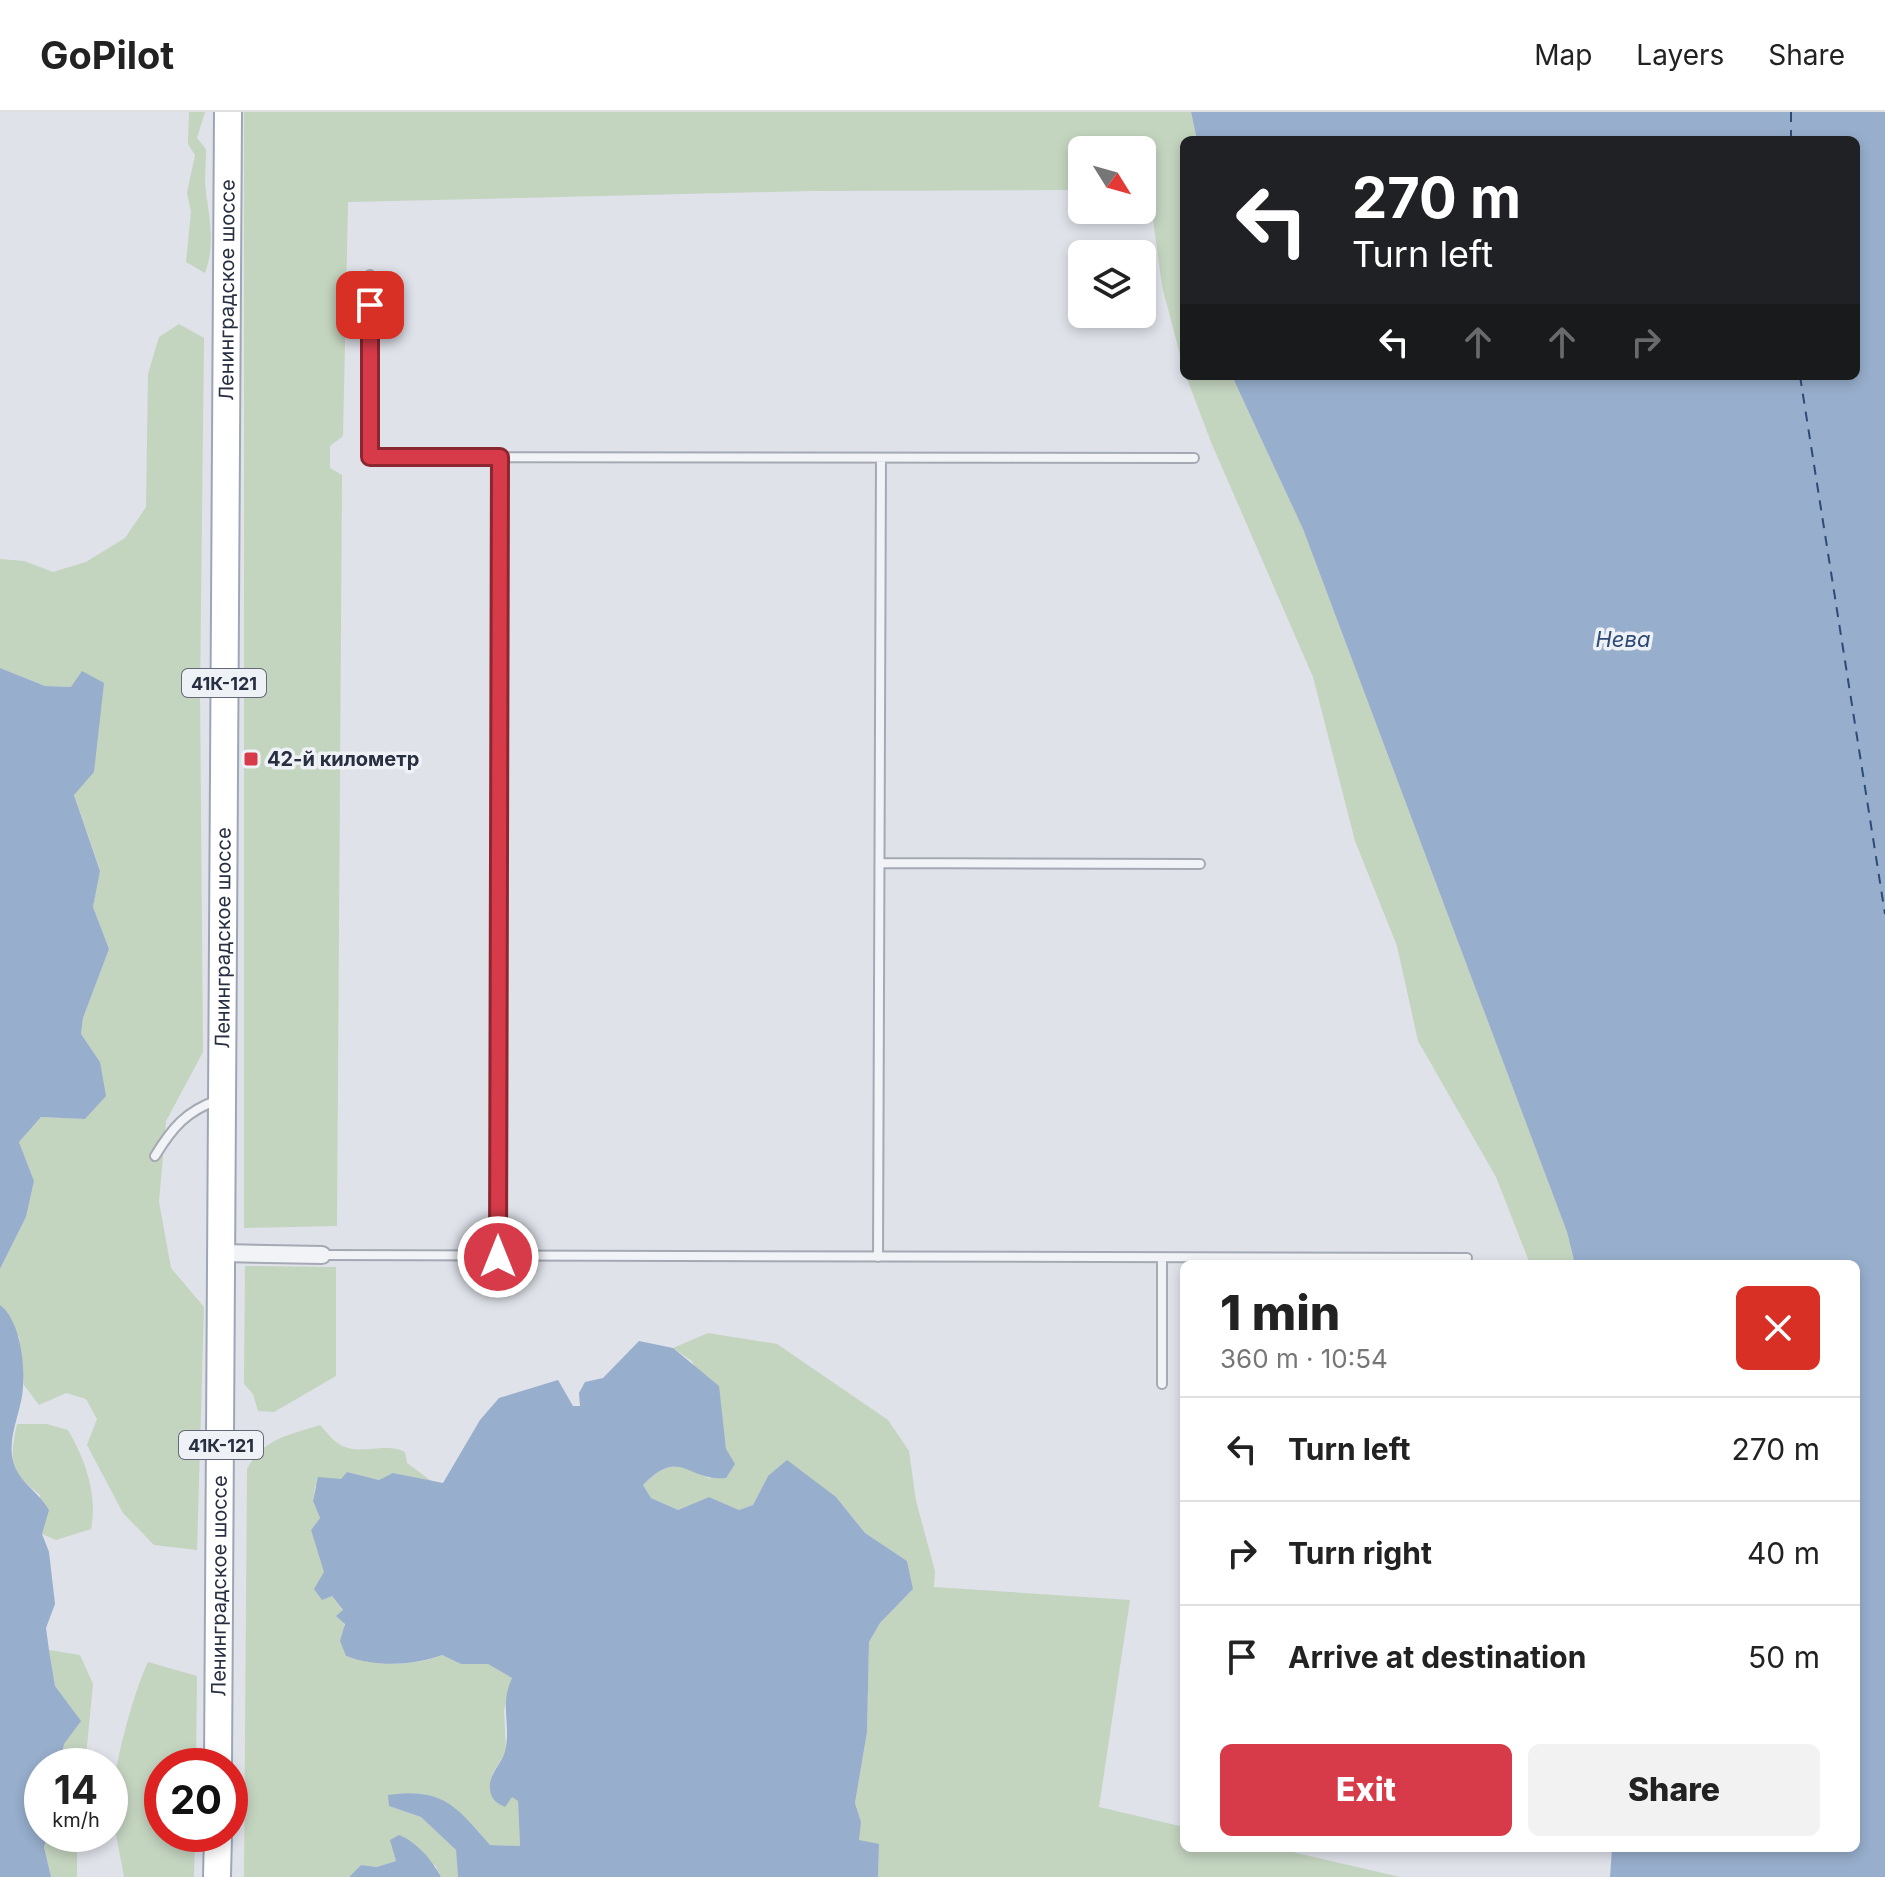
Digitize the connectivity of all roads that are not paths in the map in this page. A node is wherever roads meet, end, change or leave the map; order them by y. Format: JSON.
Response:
{"nodes":[{"id":1,"x":228,"y":112,"type":"edge"},
{"id":2,"x":370,"y":275,"type":"dead end"},
{"id":3,"x":500,"y":457,"type":"junction"},
{"id":4,"x":881,"y":458,"type":"junction"},
{"id":5,"x":1194,"y":458,"type":"dead end"},
{"id":6,"x":880,"y":863,"type":"junction"},
{"id":7,"x":1200,"y":864,"type":"dead end"},
{"id":8,"x":223,"y":1099,"type":"junction"},
{"id":9,"x":155,"y":1156,"type":"dead end"},
{"id":10,"x":222,"y":1253,"type":"junction"},
{"id":11,"x":322,"y":1255,"type":"joint"},
{"id":12,"x":498,"y":1257,"type":"junction"},
{"id":13,"x":878,"y":1257,"type":"junction"},
{"id":14,"x":1162,"y":1258,"type":"junction"},
{"id":15,"x":1467,"y":1258,"type":"dead end"},
{"id":16,"x":1244,"y":1260,"type":"edge"},
{"id":17,"x":1396,"y":1260,"type":"edge"},
{"id":18,"x":1162,"y":1384,"type":"dead end"},
{"id":19,"x":218,"y":1748,"type":"edge"},
{"id":20,"x":218,"y":1852,"type":"edge"},
{"id":21,"x":217,"y":1877,"type":"edge"}],
"edges":[{"from":1,"to":8,"type":"main road","name":"Ленинградское шоссе","number":"41К-121"},
{"from":2,"to":3,"type":"lane"},
{"from":3,"to":4,"type":"lane"},
{"from":3,"to":12,"type":"lane"},
{"from":4,"to":5,"type":"lane"},
{"from":4,"to":6,"type":"lane"},
{"from":6,"to":7,"type":"lane"},
{"from":6,"to":13,"type":"lane"},
{"from":8,"to":9,"type":"lane"},
{"from":8,"to":10,"type":"main road","name":"Ленинградское шоссе","number":"41К-121"},
{"from":10,"to":11,"type":"street"},
{"from":10,"to":19,"type":"main road","name":"Ленинградское шоссе","number":"41К-121"},
{"from":11,"to":12,"type":"lane"},
{"from":12,"to":13,"type":"lane"},
{"from":13,"to":14,"type":"lane"},
{"from":14,"to":16,"type":"lane"},
{"from":14,"to":18,"type":"lane"},
{"from":15,"to":17,"type":"lane"},
{"from":20,"to":21,"type":"main road"}]}
